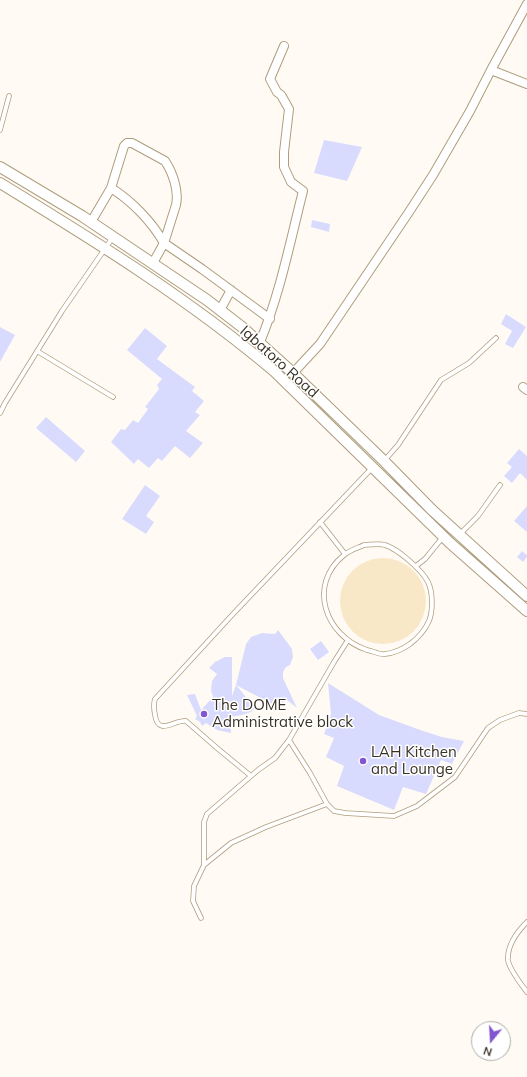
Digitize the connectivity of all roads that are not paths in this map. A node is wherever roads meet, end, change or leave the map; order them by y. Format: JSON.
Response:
{"nodes":[{"id":1,"x":527,"y":4,"type":"edge"},
{"id":2,"x":284,"y":46,"type":"dead end"},
{"id":3,"x":491,"y":70,"type":"junction"},
{"id":4,"x":527,"y":84,"type":"edge"},
{"id":5,"x":9,"y":96,"type":"dead end"},
{"id":6,"x":0,"y":130,"type":"edge"},
{"id":7,"x":0,"y":167,"type":"edge"},
{"id":8,"x":0,"y":183,"type":"edge"},
{"id":9,"x":111,"y":188,"type":"junction"},
{"id":10,"x":91,"y":222,"type":"junction"},
{"id":11,"x":112,"y":237,"type":"junction"},
{"id":12,"x":164,"y":243,"type":"junction"},
{"id":13,"x":104,"y":248,"type":"junction"},
{"id":14,"x":153,"y":264,"type":"junction"},
{"id":15,"x":231,"y":290,"type":"junction"},
{"id":16,"x":220,"y":310,"type":"junction"},
{"id":17,"x":270,"y":319,"type":"junction"},
{"id":18,"x":496,"y":338,"type":"dead end"},
{"id":19,"x":260,"y":342,"type":"junction"},
{"id":20,"x":37,"y":351,"type":"junction"},
{"id":21,"x":293,"y":373,"type":"junction"},
{"id":22,"x":113,"y":397,"type":"dead end"},
{"id":23,"x":0,"y":413,"type":"edge"},
{"id":24,"x":384,"y":461,"type":"junction"},
{"id":25,"x":372,"y":468,"type":"junction"},
{"id":26,"x":500,"y":485,"type":"dead end"},
{"id":27,"x":320,"y":522,"type":"junction"},
{"id":28,"x":459,"y":535,"type":"junction"},
{"id":29,"x":444,"y":537,"type":"junction"},
{"id":30,"x":345,"y":554,"type":"junction"},
{"id":31,"x":416,"y":566,"type":"junction"},
{"id":32,"x":511,"y":583,"type":"junction"},
{"id":33,"x":503,"y":590,"type":"junction"},
{"id":34,"x":527,"y":596,"type":"edge"},
{"id":35,"x":527,"y":611,"type":"edge"},
{"id":36,"x":348,"y":640,"type":"junction"},
{"id":37,"x":527,"y":714,"type":"edge"},
{"id":38,"x":289,"y":740,"type":"junction"},
{"id":39,"x":250,"y":776,"type":"junction"},
{"id":40,"x":327,"y":804,"type":"junction"},
{"id":41,"x":204,"y":865,"type":"junction"},
{"id":42,"x":201,"y":918,"type":"dead end"},
{"id":43,"x":527,"y":922,"type":"edge"},
{"id":44,"x":527,"y":992,"type":"edge"}],
"edges":[{"from":1,"to":3,"type":"street"},
{"from":2,"to":17,"type":"street"},
{"from":3,"to":4,"type":"street"},
{"from":3,"to":21,"type":"street"},
{"from":5,"to":6,"type":"lane"},
{"from":7,"to":10,"type":"street","name":"Igbatoro Road"},
{"from":8,"to":13,"type":"street","name":"Igbatoro Road"},
{"from":9,"to":10,"type":"street"},
{"from":9,"to":12,"type":"street"},
{"from":9,"to":12,"type":"street"},
{"from":10,"to":11,"type":"street","name":"Igbatoro Road"},
{"from":11,"to":13,"type":"lane"},
{"from":11,"to":14,"type":"street","name":"Igbatoro Road"},
{"from":12,"to":14,"type":"street"},
{"from":12,"to":15,"type":"street"},
{"from":13,"to":20,"type":"lane"},
{"from":13,"to":25,"type":"street","name":"Igbatoro Road"},
{"from":14,"to":16,"type":"street","name":"Igbatoro Road"},
{"from":15,"to":16,"type":"street"},
{"from":15,"to":17,"type":"street"},
{"from":16,"to":19,"type":"street","name":"Igbatoro Road"},
{"from":17,"to":19,"type":"street"},
{"from":18,"to":24,"type":"lane"},
{"from":19,"to":21,"type":"street","name":"Igbatoro Road"},
{"from":20,"to":22,"type":"lane"},
{"from":20,"to":23,"type":"lane"},
{"from":21,"to":24,"type":"street","name":"Igbatoro Road"},
{"from":24,"to":28,"type":"street","name":"Igbatoro Road"},
{"from":25,"to":27,"type":"lane"},
{"from":25,"to":29,"type":"street","name":"Igbatoro Road"},
{"from":26,"to":28,"type":"lane"},
{"from":27,"to":30,"type":"lane"},
{"from":27,"to":39,"type":"lane"},
{"from":28,"to":32,"type":"street","name":"Igbatoro Road"},
{"from":29,"to":31,"type":"lane"},
{"from":29,"to":33,"type":"street","name":"Igbatoro Road"},
{"from":30,"to":31,"type":"lane"},
{"from":30,"to":36,"type":"lane"},
{"from":31,"to":36,"type":"lane"},
{"from":32,"to":33,"type":"street"},
{"from":32,"to":34,"type":"street","name":"Igbatoro Road"},
{"from":33,"to":35,"type":"street","name":"Igbatoro Road"},
{"from":36,"to":38,"type":"lane"},
{"from":37,"to":40,"type":"lane"},
{"from":38,"to":39,"type":"lane"},
{"from":38,"to":40,"type":"lane"},
{"from":39,"to":41,"type":"lane"},
{"from":40,"to":41,"type":"lane"},
{"from":41,"to":42,"type":"lane"},
{"from":43,"to":44,"type":"lane"}]}
